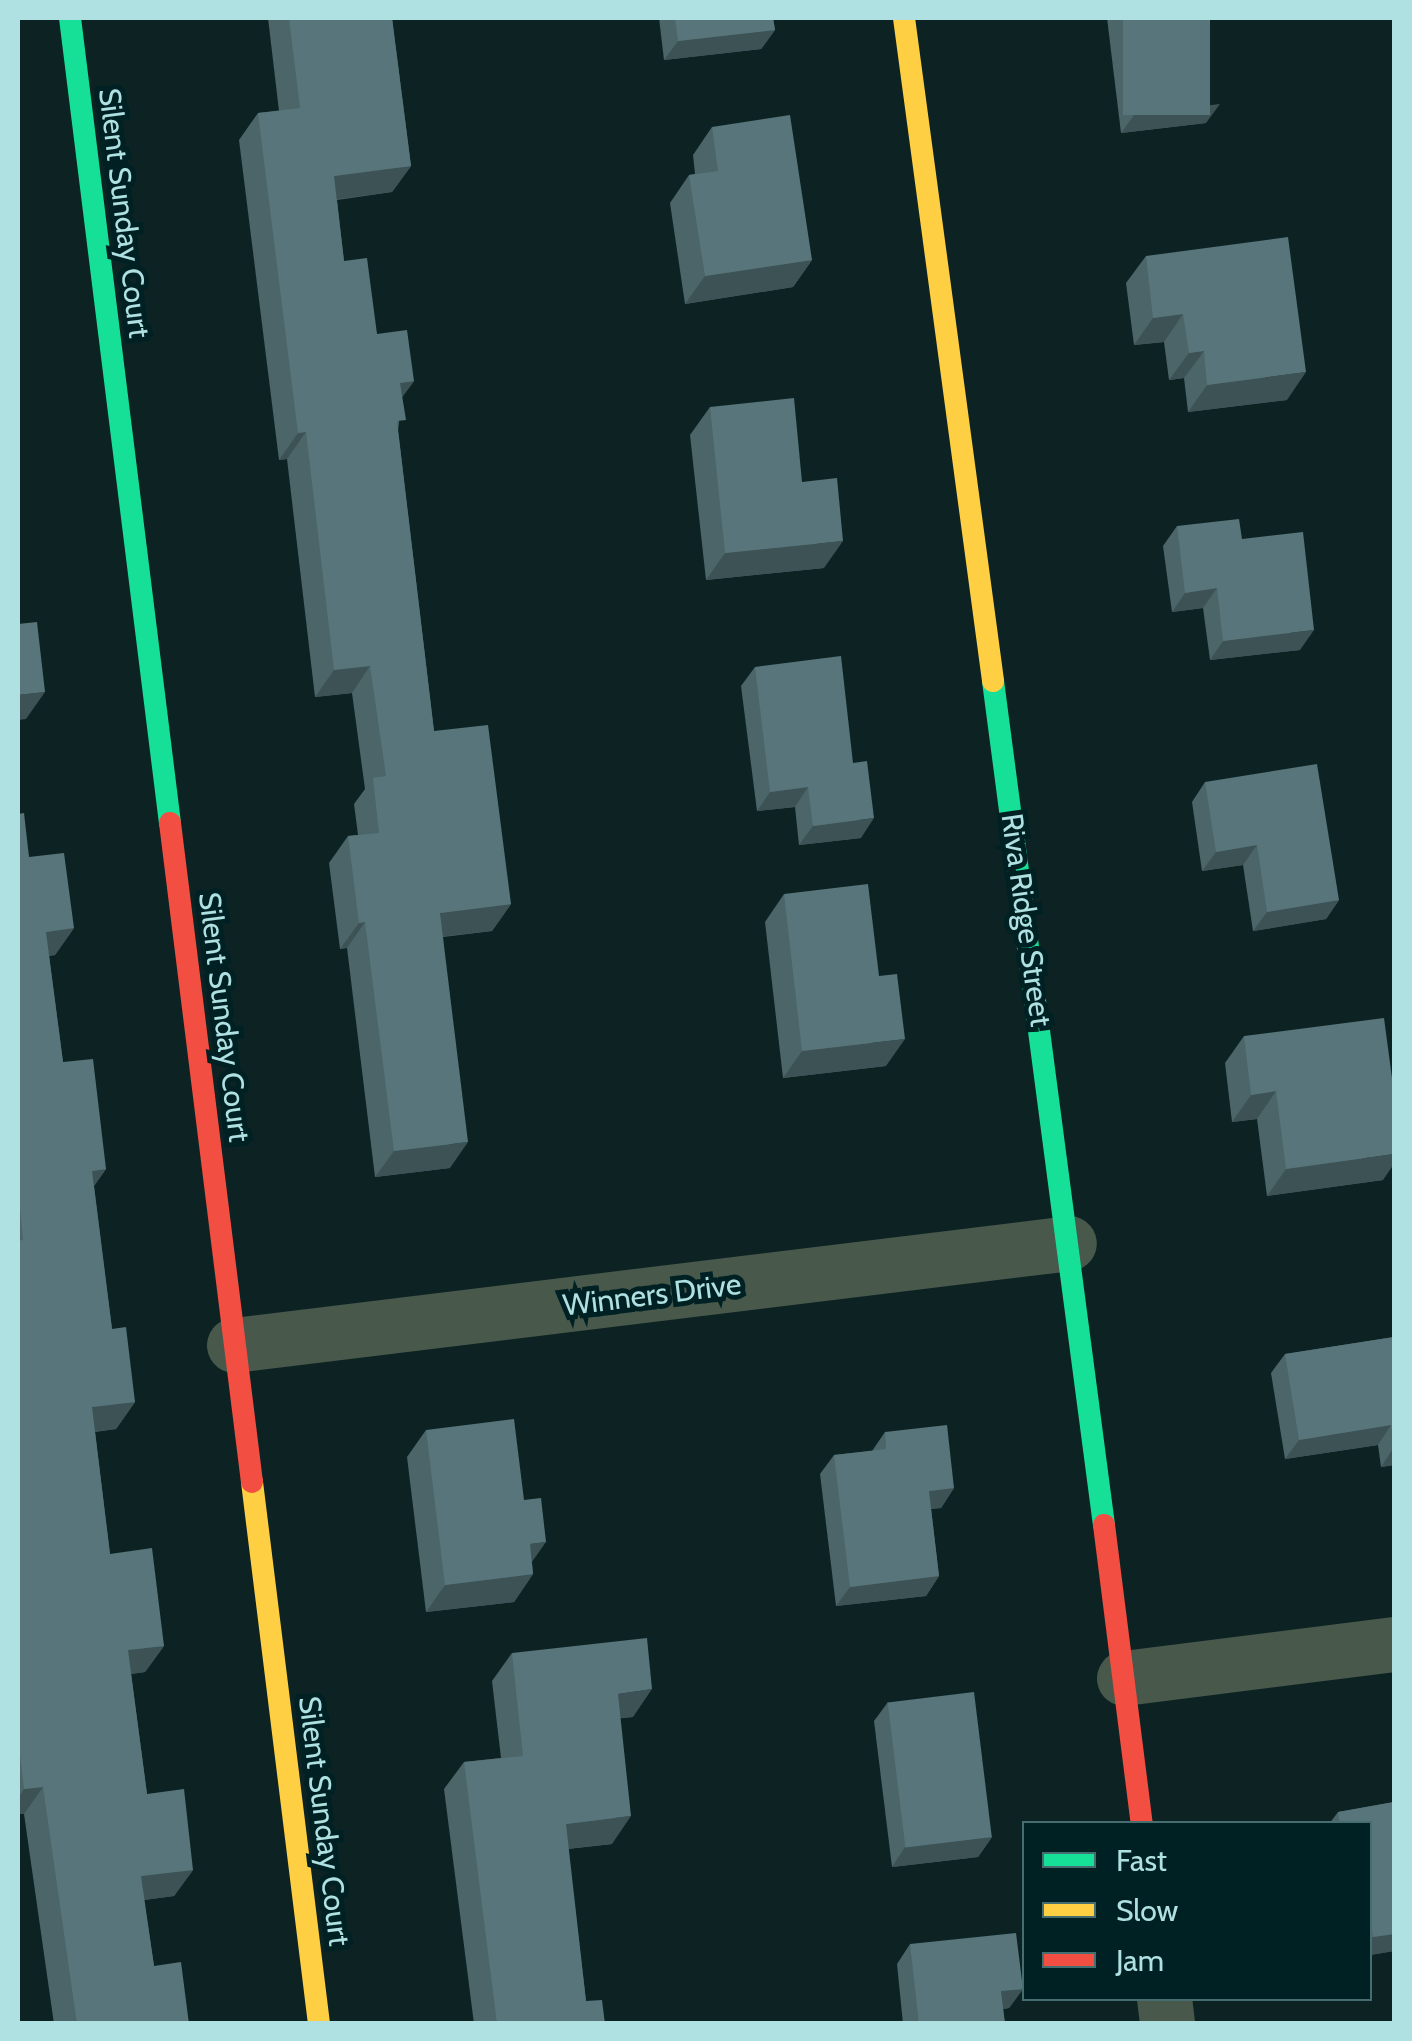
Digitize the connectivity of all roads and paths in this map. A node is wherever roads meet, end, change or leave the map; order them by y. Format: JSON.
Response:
{"nodes":[{"id":1,"x":70,"y":18,"type":"edge"},
{"id":2,"x":904,"y":18,"type":"edge"},
{"id":3,"x":1069,"y":1244,"type":"junction"},
{"id":4,"x":234,"y":1346,"type":"junction"},
{"id":5,"x":1394,"y":1644,"type":"edge"},
{"id":6,"x":1124,"y":1678,"type":"junction"},
{"id":7,"x":1142,"y":1821,"type":"edge"},
{"id":8,"x":319,"y":2024,"type":"edge"}],
"edges":[{"from":1,"to":4,"type":"street","name":"Silent Sunday Court"},
{"from":2,"to":3,"type":"street","name":"Riva Ridge Street"},
{"from":3,"to":4,"type":"street","name":"Winners Drive"},
{"from":3,"to":6,"type":"street","name":"Riva Ridge Street"},
{"from":4,"to":8,"type":"street","name":"Silent Sunday Court"},
{"from":5,"to":6,"type":"street"},
{"from":6,"to":7,"type":"street","name":"Riva Ridge Street"}]}
